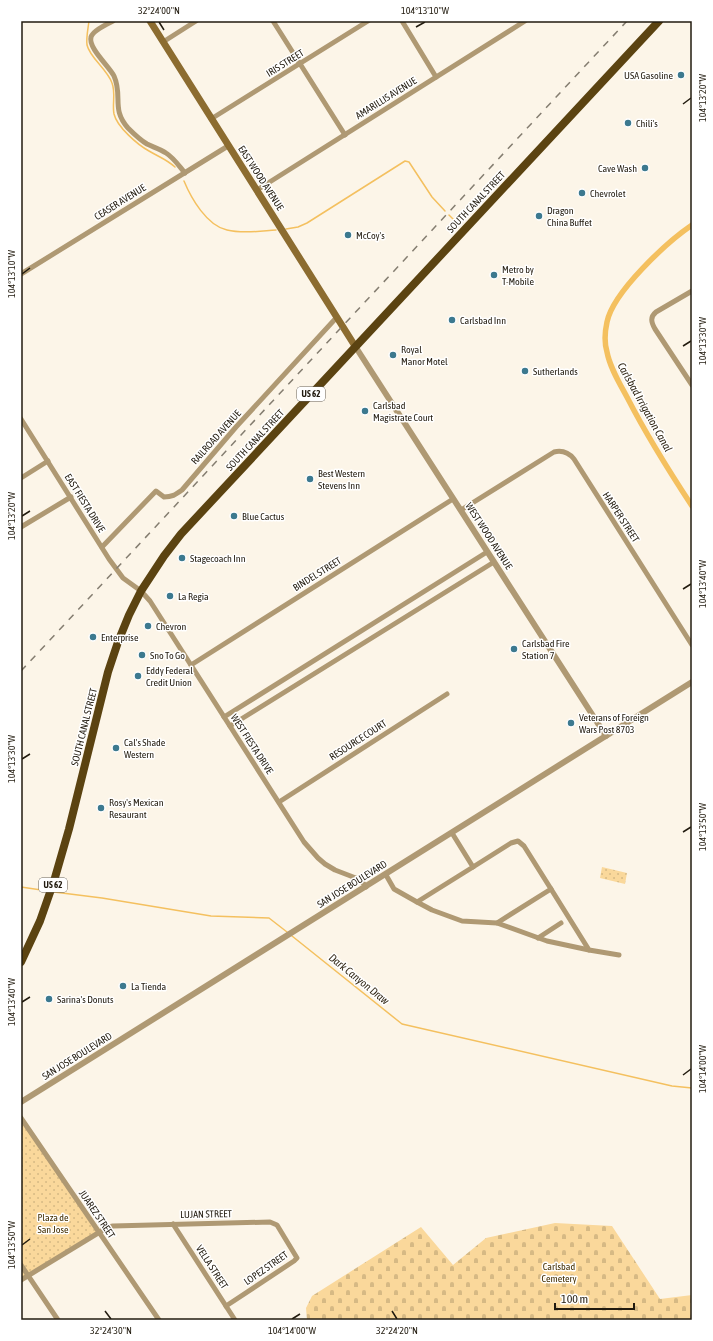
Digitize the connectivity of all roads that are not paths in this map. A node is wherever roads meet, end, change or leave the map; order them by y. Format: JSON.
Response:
{"nodes":[{"id":1,"x":113,"y":21,"type":"edge"},
{"id":2,"x":150,"y":21,"type":"edge"},
{"id":3,"x":196,"y":21,"type":"edge"},
{"id":4,"x":273,"y":21,"type":"edge"},
{"id":5,"x":368,"y":21,"type":"edge"},
{"id":6,"x":402,"y":21,"type":"edge"},
{"id":7,"x":524,"y":21,"type":"edge"},
{"id":8,"x":659,"y":21,"type":"edge"},
{"id":9,"x":163,"y":42,"type":"junction"},
{"id":10,"x":300,"y":64,"type":"junction"},
{"id":11,"x":436,"y":77,"type":"junction"},
{"id":12,"x":211,"y":119,"type":"junction"},
{"id":13,"x":345,"y":135,"type":"junction"},
{"id":14,"x":228,"y":146,"type":"junction"},
{"id":15,"x":185,"y":173,"type":"junction"},
{"id":16,"x":257,"y":190,"type":"junction"},
{"id":17,"x":21,"y":274,"type":"edge"},
{"id":18,"x":692,"y":291,"type":"edge"},
{"id":19,"x":337,"y":317,"type":"junction"},
{"id":20,"x":355,"y":346,"type":"junction"},
{"id":21,"x":692,"y":385,"type":"edge"},
{"id":22,"x":21,"y":419,"type":"edge"},
{"id":23,"x":48,"y":461,"type":"junction"},
{"id":24,"x":21,"y":478,"type":"edge"},
{"id":25,"x":71,"y":497,"type":"junction"},
{"id":26,"x":453,"y":499,"type":"junction"},
{"id":27,"x":461,"y":510,"type":"junction"},
{"id":28,"x":21,"y":527,"type":"edge"},
{"id":29,"x":102,"y":547,"type":"junction"},
{"id":30,"x":488,"y":552,"type":"junction"},
{"id":31,"x":494,"y":562,"type":"junction"},
{"id":32,"x":141,"y":591,"type":"junction"},
{"id":33,"x":692,"y":645,"type":"edge"},
{"id":34,"x":191,"y":665,"type":"junction"},
{"id":35,"x":692,"y":682,"type":"edge"},
{"id":36,"x":447,"y":694,"type":"dead end"},
{"id":37,"x":224,"y":717,"type":"junction"},
{"id":38,"x":230,"y":726,"type":"junction"},
{"id":39,"x":606,"y":736,"type":"junction"},
{"id":40,"x":279,"y":802,"type":"junction"},
{"id":41,"x":452,"y":833,"type":"junction"},
{"id":42,"x":473,"y":867,"type":"junction"},
{"id":43,"x":386,"y":875,"type":"junction"},
{"id":44,"x":366,"y":887,"type":"junction"},
{"id":45,"x":551,"y":889,"type":"junction"},
{"id":46,"x":417,"y":902,"type":"junction"},
{"id":47,"x":497,"y":923,"type":"junction"},
{"id":48,"x":561,"y":923,"type":"dead end"},
{"id":49,"x":538,"y":938,"type":"junction"},
{"id":50,"x":590,"y":950,"type":"junction"},
{"id":51,"x":619,"y":955,"type":"dead end"},
{"id":52,"x":21,"y":962,"type":"edge"},
{"id":53,"x":21,"y":1102,"type":"edge"},
{"id":54,"x":21,"y":1118,"type":"edge"},
{"id":55,"x":173,"y":1224,"type":"junction"},
{"id":56,"x":99,"y":1232,"type":"junction"},
{"id":57,"x":297,"y":1258,"type":"joint"},
{"id":58,"x":21,"y":1265,"type":"edge"},
{"id":59,"x":28,"y":1276,"type":"junction"},
{"id":60,"x":21,"y":1280,"type":"edge"},
{"id":61,"x":226,"y":1306,"type":"junction"},
{"id":62,"x":58,"y":1320,"type":"edge"},
{"id":63,"x":159,"y":1320,"type":"edge"},
{"id":64,"x":235,"y":1320,"type":"edge"}],
"edges":[{"from":1,"to":15,"type":"street"},
{"from":2,"to":9,"type":"main road","name":"EAST WOOD AVENUE"},
{"from":3,"to":9,"type":"street"},
{"from":4,"to":10,"type":"street"},
{"from":5,"to":10,"type":"street","name":"IRIS STREET"},
{"from":6,"to":11,"type":"street"},
{"from":7,"to":11,"type":"street","name":"AMARILLIS AVENUE"},
{"from":8,"to":20,"type":"highway","name":"SOUTH CANAL STREET","number":"US 62"},
{"from":9,"to":12,"type":"main road","name":"EAST WOOD AVENUE"},
{"from":10,"to":12,"type":"street","name":"IRIS STREET"},
{"from":10,"to":13,"type":"street"},
{"from":11,"to":13,"type":"street","name":"AMARILLIS AVENUE"},
{"from":12,"to":14,"type":"main road","name":"EAST WOOD AVENUE"},
{"from":13,"to":16,"type":"street","name":"AMARILLIS AVENUE"},
{"from":14,"to":15,"type":"street","name":"CEASER AVENUE"},
{"from":14,"to":16,"type":"main road","name":"EAST WOOD AVENUE"},
{"from":15,"to":17,"type":"street","name":"CEASER AVENUE"},
{"from":16,"to":19,"type":"main road","name":"EAST WOOD AVENUE"},
{"from":18,"to":21,"type":"street"},
{"from":19,"to":20,"type":"main road","name":"EAST WOOD AVENUE"},
{"from":19,"to":29,"type":"street","name":"RAILROAD AVENUE"},
{"from":20,"to":26,"type":"street","name":"WEST WOOD AVENUE"},
{"from":20,"to":32,"type":"highway","name":"SOUTH CANAL STREET","number":"US 62"},
{"from":22,"to":23,"type":"street","name":"EAST FIESTA DRIVE"},
{"from":23,"to":24,"type":"street"},
{"from":23,"to":25,"type":"street","name":"EAST FIESTA DRIVE"},
{"from":25,"to":28,"type":"street"},
{"from":25,"to":29,"type":"street","name":"EAST FIESTA DRIVE"},
{"from":26,"to":27,"type":"street","name":"WEST WOOD AVENUE"},
{"from":26,"to":34,"type":"street","name":"BINDEL STREET"},
{"from":27,"to":30,"type":"street","name":"WEST WOOD AVENUE"},
{"from":27,"to":33,"type":"street","name":"HARPER STREET"},
{"from":29,"to":32,"type":"street","name":"EAST FIESTA DRIVE"},
{"from":30,"to":31,"type":"street","name":"WEST WOOD AVENUE"},
{"from":30,"to":37,"type":"street"},
{"from":31,"to":38,"type":"street"},
{"from":31,"to":39,"type":"street","name":"WEST WOOD AVENUE"},
{"from":32,"to":34,"type":"street","name":"WEST FIESTA DRIVE"},
{"from":32,"to":52,"type":"highway","name":"SOUTH CANAL STREET","number":"US 62"},
{"from":34,"to":37,"type":"street","name":"WEST FIESTA DRIVE"},
{"from":35,"to":39,"type":"street","name":"SAN JOSE BOULEVARD"},
{"from":36,"to":40,"type":"street","name":"RESOURCE COURT"},
{"from":37,"to":38,"type":"street","name":"WEST FIESTA DRIVE"},
{"from":38,"to":40,"type":"street","name":"WEST FIESTA DRIVE"},
{"from":39,"to":41,"type":"street","name":"SAN JOSE BOULEVARD"},
{"from":40,"to":44,"type":"street","name":"WEST FIESTA DRIVE"},
{"from":41,"to":42,"type":"street"},
{"from":41,"to":43,"type":"street","name":"SAN JOSE BOULEVARD"},
{"from":42,"to":45,"type":"street"},
{"from":42,"to":46,"type":"street"},
{"from":43,"to":44,"type":"street","name":"SAN JOSE BOULEVARD"},
{"from":43,"to":46,"type":"street"},
{"from":44,"to":53,"type":"street","name":"SAN JOSE BOULEVARD"},
{"from":45,"to":47,"type":"street"},
{"from":45,"to":50,"type":"street"},
{"from":46,"to":47,"type":"street"},
{"from":47,"to":49,"type":"street"},
{"from":48,"to":49,"type":"street"},
{"from":49,"to":50,"type":"street"},
{"from":50,"to":51,"type":"street"},
{"from":54,"to":56,"type":"street","name":"JUAREZ STREET"},
{"from":55,"to":56,"type":"street","name":"LUJAN STREET"},
{"from":55,"to":57,"type":"street","name":"LUJAN STREET"},
{"from":55,"to":61,"type":"street","name":"VELLA STREET"},
{"from":56,"to":59,"type":"street","name":"LUJAN STREET"},
{"from":56,"to":63,"type":"street","name":"JUAREZ STREET"},
{"from":57,"to":61,"type":"street","name":"LOPEZ STREET"},
{"from":58,"to":59,"type":"street"},
{"from":59,"to":60,"type":"street","name":"LUJAN STREET"},
{"from":59,"to":62,"type":"street"},
{"from":61,"to":64,"type":"street","name":"VELLA STREET"}]}
